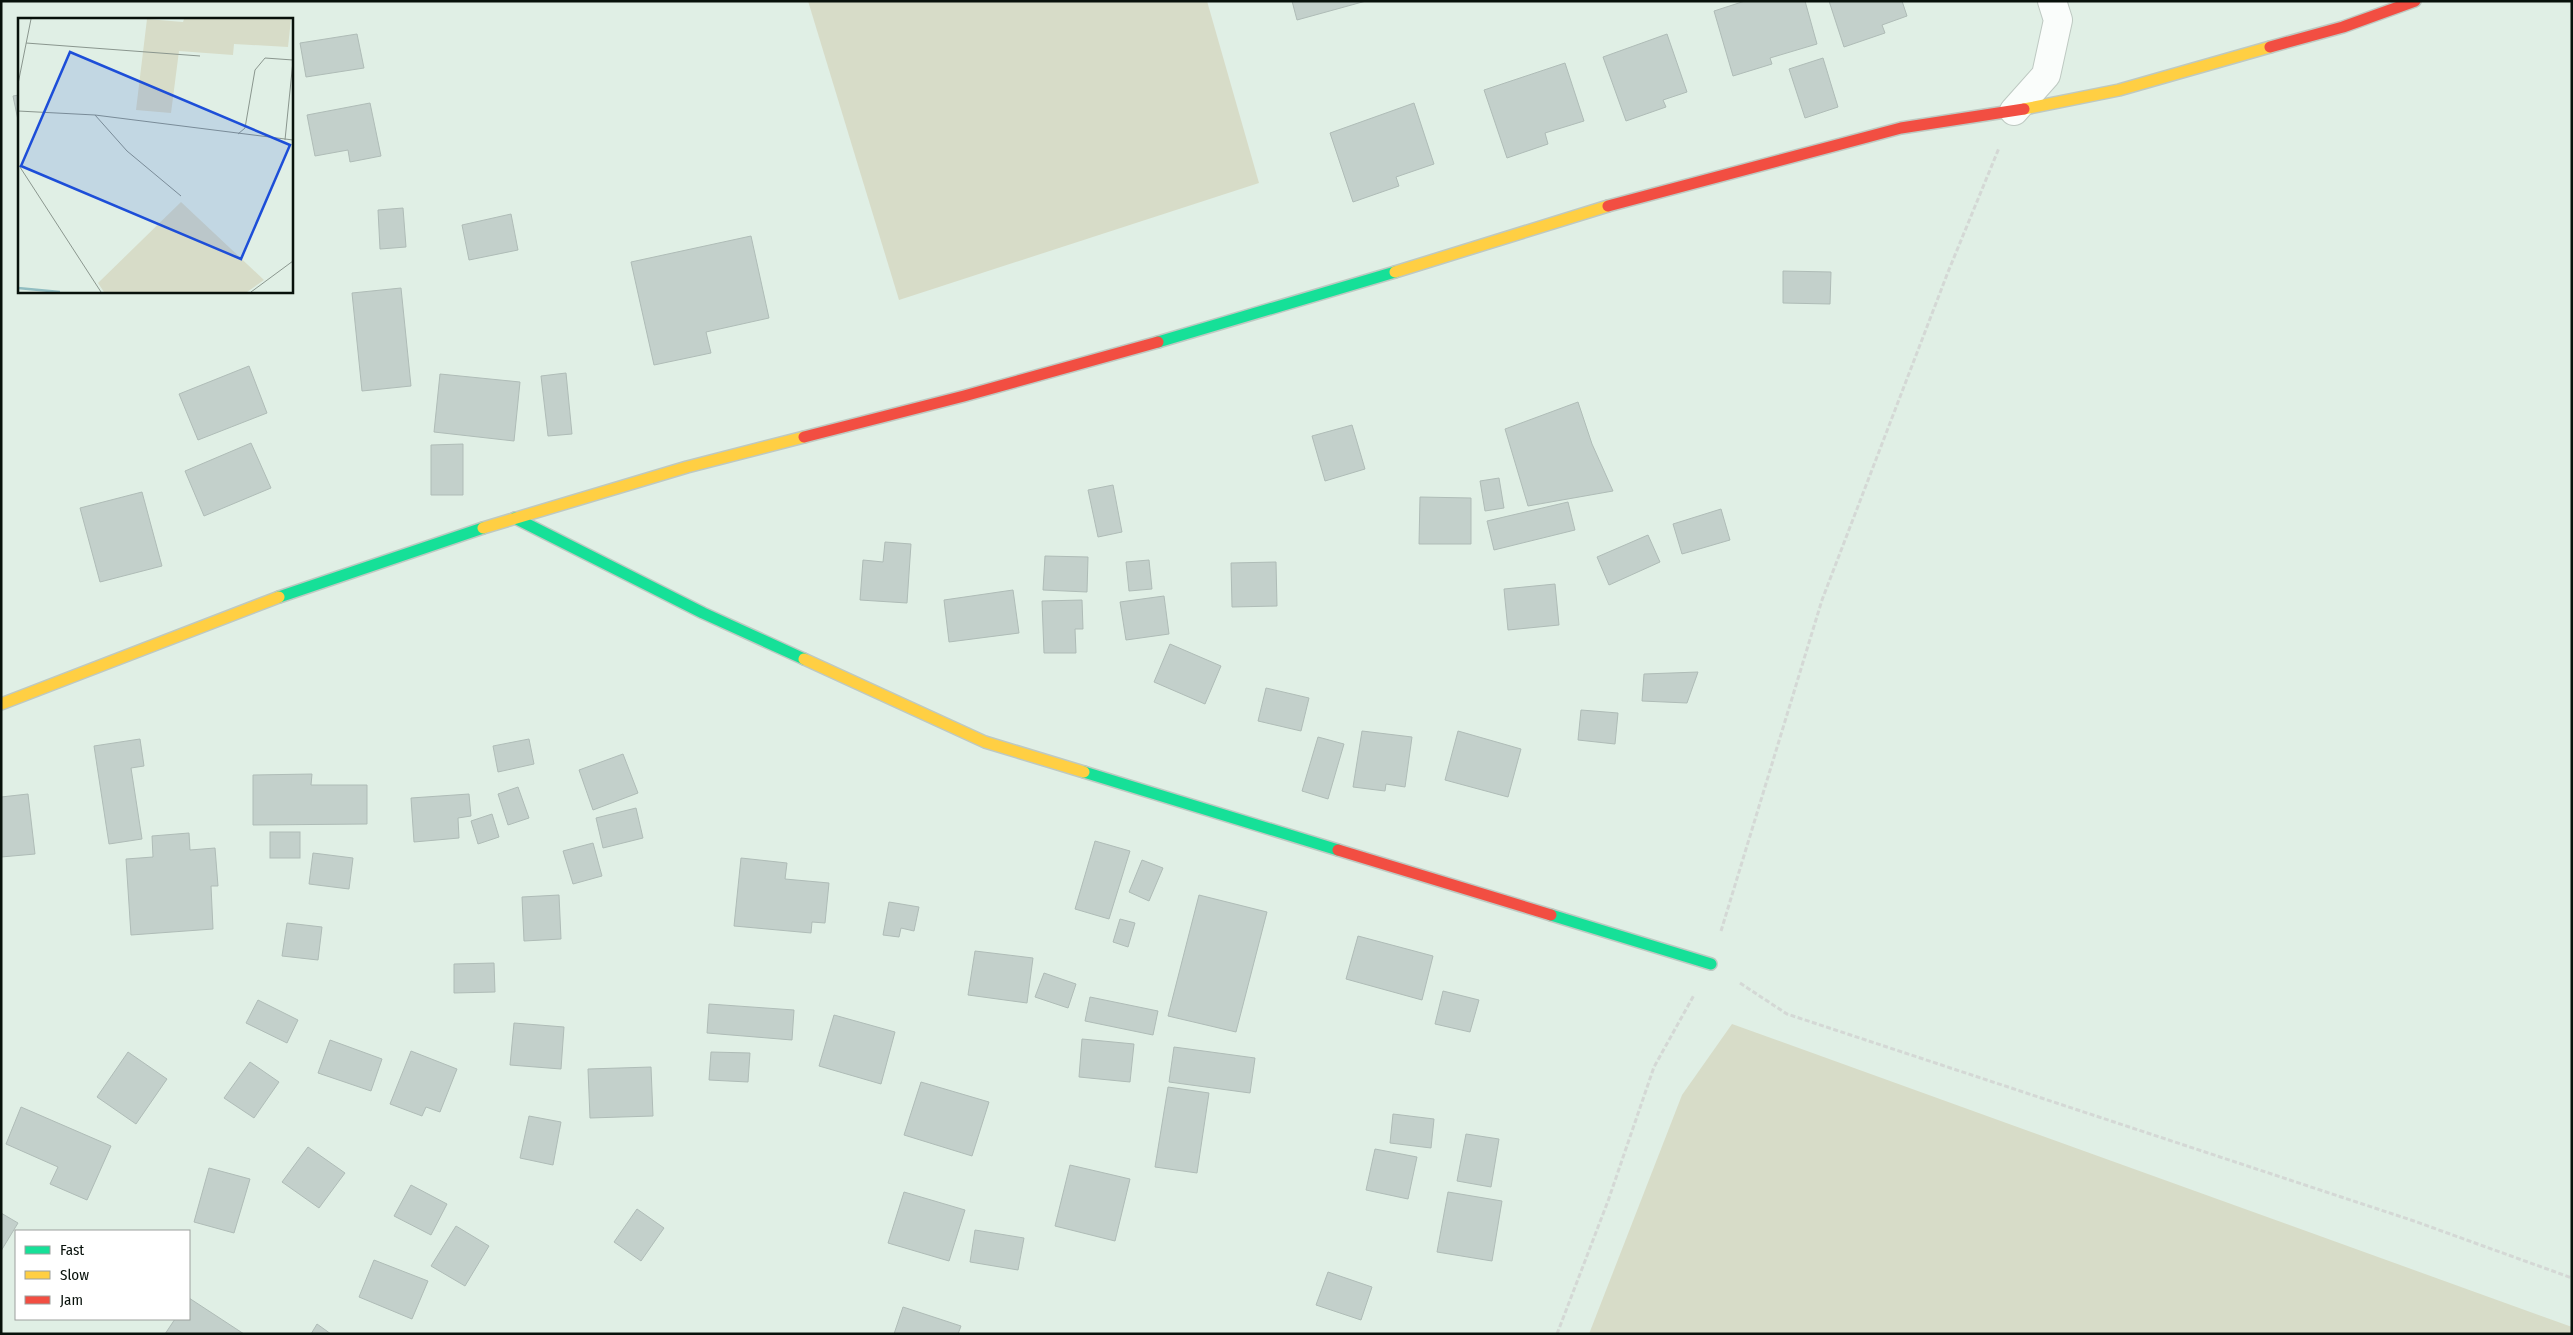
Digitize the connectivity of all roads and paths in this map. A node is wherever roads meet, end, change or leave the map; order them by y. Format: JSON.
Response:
{"nodes":[{"id":1,"x":2052,"y":1,"type":"edge"},
{"id":2,"x":2415,"y":1,"type":"edge"},
{"id":3,"x":2014,"y":111,"type":"junction"},
{"id":4,"x":515,"y":518,"type":"junction"},
{"id":5,"x":1,"y":704,"type":"edge"},
{"id":6,"x":1711,"y":964,"type":"junction"},
{"id":7,"x":2572,"y":1278,"type":"edge"},
{"id":8,"x":1557,"y":1334,"type":"edge"}],
"edges":[{"from":1,"to":3,"type":"street"},
{"from":2,"to":3,"type":"main road"},
{"from":3,"to":4,"type":"main road"},
{"from":3,"to":6,"type":"path"},
{"from":4,"to":5,"type":"main road"},
{"from":4,"to":6,"type":"main road"},
{"from":6,"to":7,"type":"path"},
{"from":6,"to":8,"type":"path"}]}
